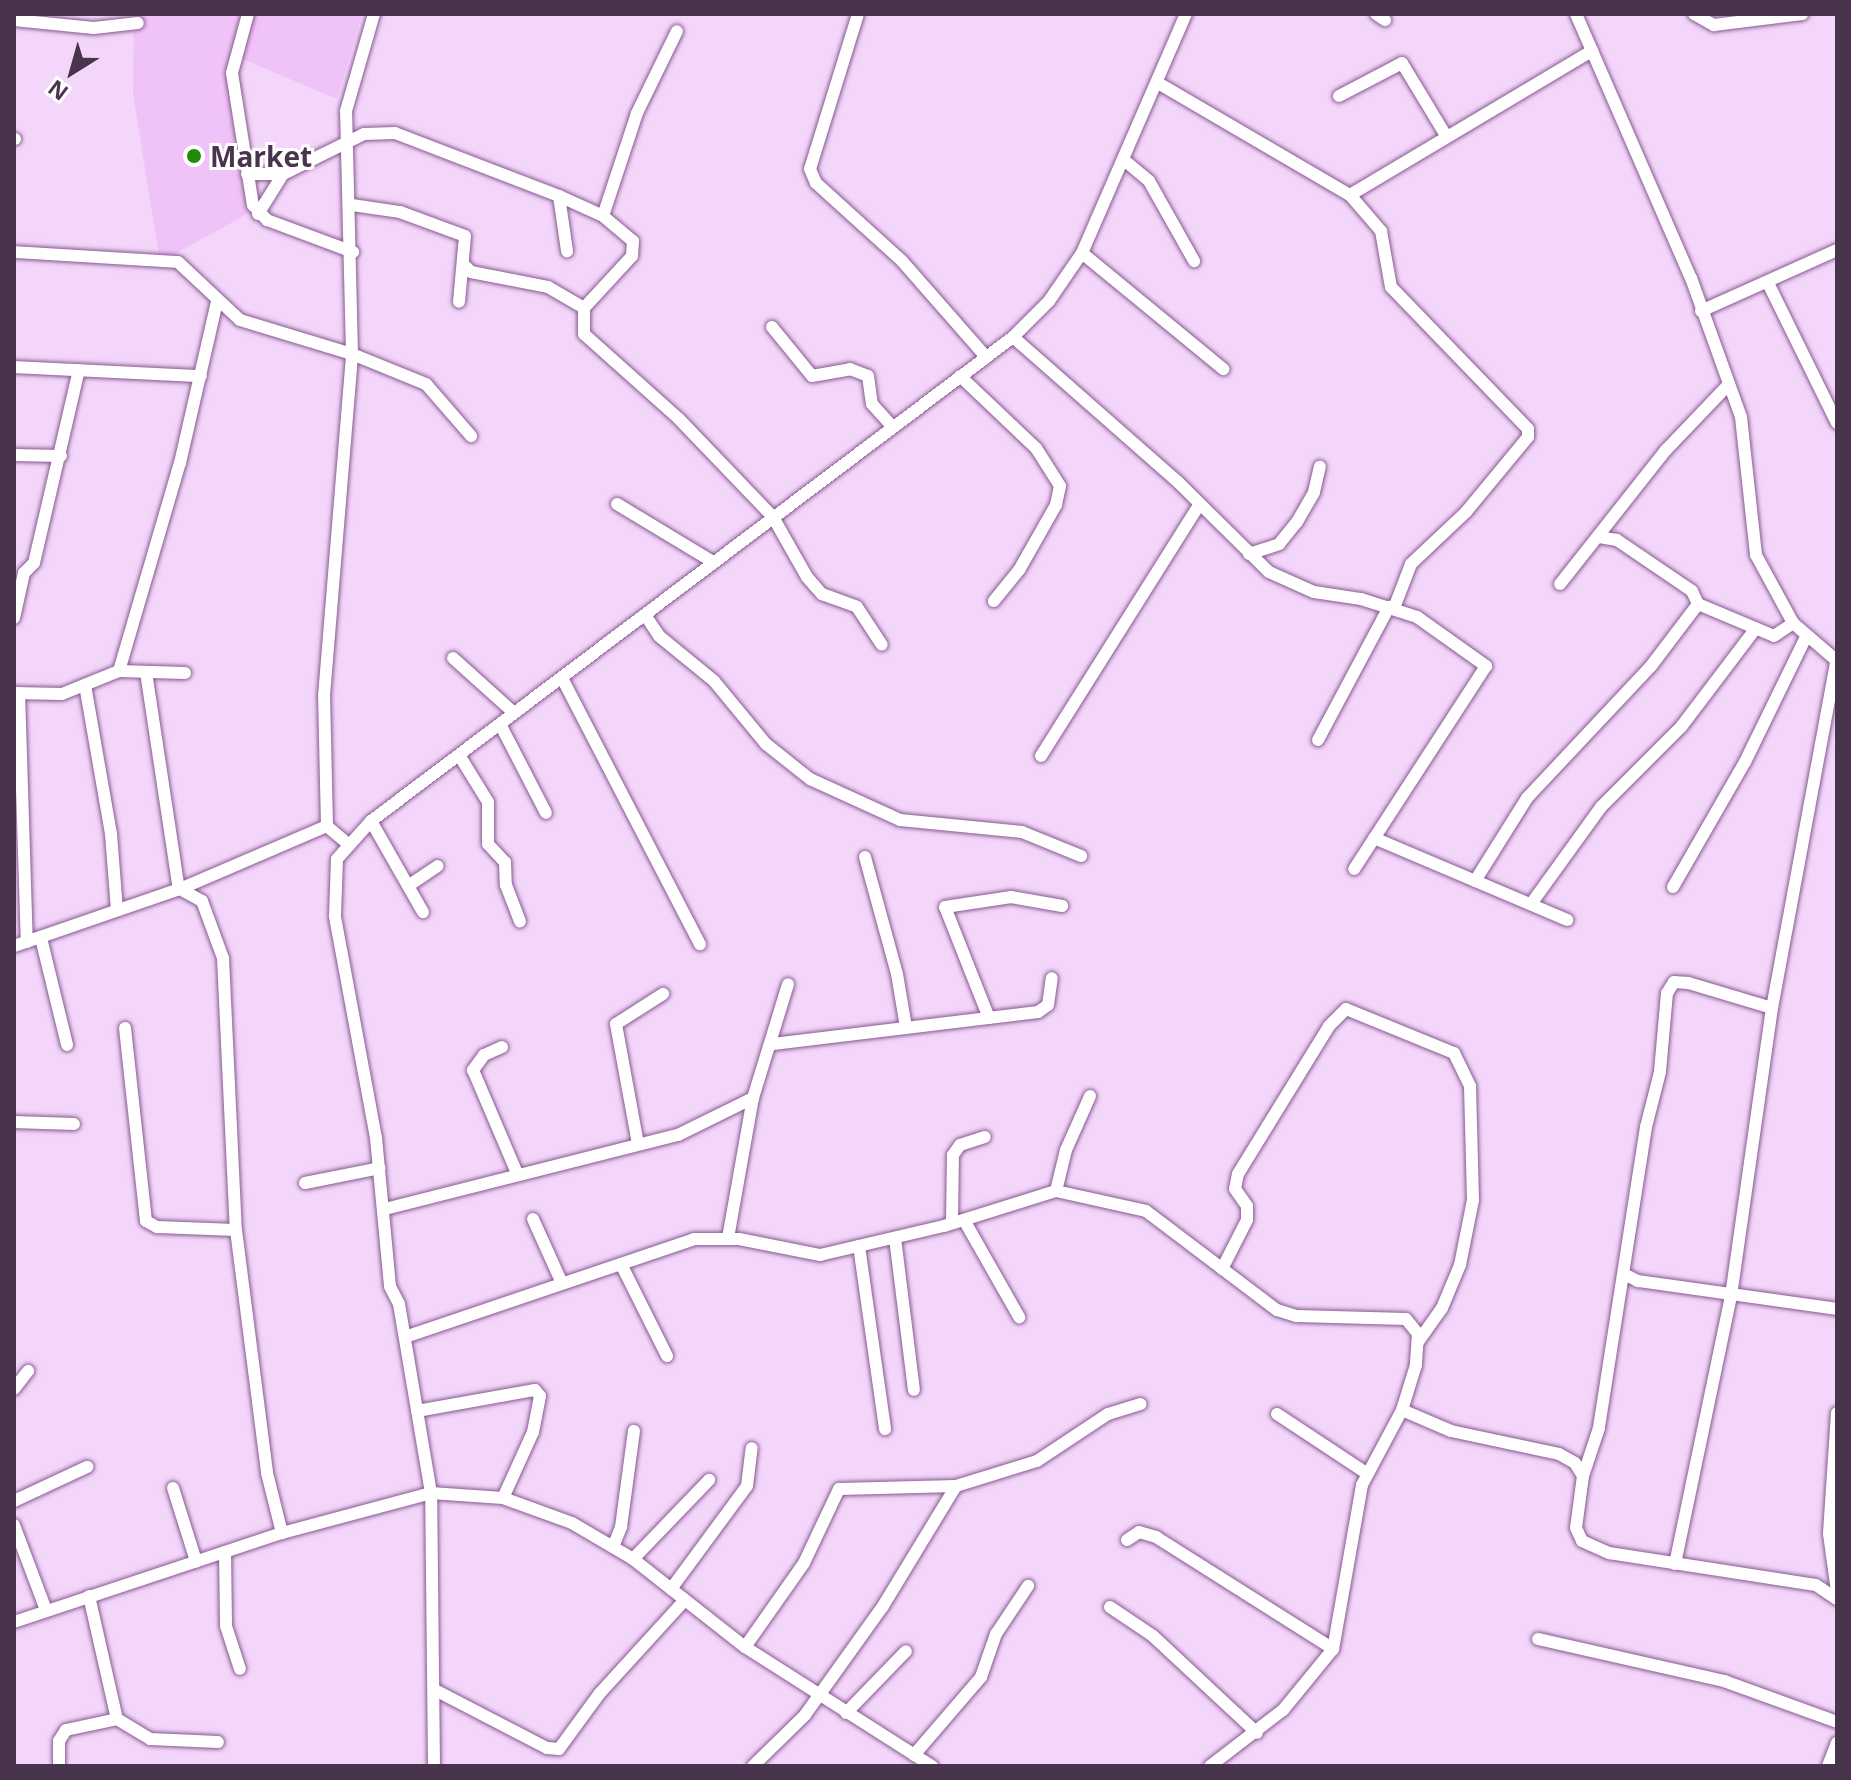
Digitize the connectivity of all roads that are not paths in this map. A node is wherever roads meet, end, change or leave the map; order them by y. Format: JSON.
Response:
{"nodes":[{"id":1,"x":248,"y":14,"type":"edge"},
{"id":2,"x":374,"y":14,"type":"edge"},
{"id":3,"x":858,"y":14,"type":"edge"},
{"id":4,"x":1186,"y":14,"type":"edge"},
{"id":5,"x":1576,"y":14,"type":"edge"},
{"id":6,"x":1694,"y":14,"type":"edge"},
{"id":7,"x":1802,"y":14,"type":"edge"},
{"id":8,"x":14,"y":20,"type":"edge"},
{"id":9,"x":138,"y":23,"type":"dead end"},
{"id":10,"x":677,"y":31,"type":"dead end"},
{"id":11,"x":1592,"y":51,"type":"junction"},
{"id":12,"x":1158,"y":83,"type":"junction"},
{"id":13,"x":1339,"y":96,"type":"dead end"},
{"id":14,"x":1445,"y":134,"type":"junction"},
{"id":15,"x":348,"y":142,"type":"junction"},
{"id":16,"x":1124,"y":160,"type":"junction"},
{"id":17,"x":247,"y":174,"type":"junction"},
{"id":18,"x":283,"y":174,"type":"junction"},
{"id":19,"x":1350,"y":195,"type":"junction"},
{"id":20,"x":559,"y":196,"type":"junction"},
{"id":21,"x":352,"y":205,"type":"junction"},
{"id":22,"x":258,"y":214,"type":"junction"},
{"id":23,"x":603,"y":216,"type":"junction"},
{"id":24,"x":1837,"y":250,"type":"edge"},
{"id":25,"x":567,"y":251,"type":"dead end"},
{"id":26,"x":14,"y":252,"type":"edge"},
{"id":27,"x":353,"y":252,"type":"junction"},
{"id":28,"x":1082,"y":253,"type":"junction"},
{"id":29,"x":1194,"y":261,"type":"dead end"},
{"id":30,"x":464,"y":265,"type":"junction"},
{"id":31,"x":1768,"y":283,"type":"junction"},
{"id":32,"x":217,"y":302,"type":"junction"},
{"id":33,"x":459,"y":302,"type":"dead end"},
{"id":34,"x":584,"y":308,"type":"junction"},
{"id":35,"x":1701,"y":311,"type":"junction"},
{"id":36,"x":772,"y":327,"type":"dead end"},
{"id":37,"x":1013,"y":337,"type":"junction"},
{"id":38,"x":352,"y":354,"type":"junction"},
{"id":39,"x":986,"y":357,"type":"junction"},
{"id":40,"x":14,"y":367,"type":"edge"},
{"id":41,"x":1223,"y":369,"type":"dead end"},
{"id":42,"x":79,"y":370,"type":"junction"},
{"id":43,"x":201,"y":376,"type":"junction"},
{"id":44,"x":960,"y":376,"type":"junction"},
{"id":45,"x":1729,"y":384,"type":"junction"},
{"id":46,"x":1837,"y":423,"type":"edge"},
{"id":47,"x":893,"y":427,"type":"junction"},
{"id":48,"x":471,"y":436,"type":"dead end"},
{"id":49,"x":14,"y":455,"type":"edge"},
{"id":50,"x":61,"y":456,"type":"junction"},
{"id":51,"x":1320,"y":467,"type":"dead end"},
{"id":52,"x":617,"y":504,"type":"dead end"},
{"id":53,"x":1200,"y":504,"type":"junction"},
{"id":54,"x":773,"y":517,"type":"junction"},
{"id":55,"x":1609,"y":524,"type":"junction"},
{"id":56,"x":1599,"y":537,"type":"junction"},
{"id":57,"x":1617,"y":540,"type":"junction"},
{"id":58,"x":1249,"y":554,"type":"junction"},
{"id":59,"x":713,"y":562,"type":"junction"},
{"id":60,"x":20,"y":571,"type":"edge"},
{"id":61,"x":1560,"y":584,"type":"dead end"},
{"id":62,"x":994,"y":601,"type":"dead end"},
{"id":63,"x":1698,"y":604,"type":"junction"},
{"id":64,"x":1392,"y":607,"type":"junction"},
{"id":65,"x":645,"y":615,"type":"junction"},
{"id":66,"x":14,"y":618,"type":"edge"},
{"id":67,"x":1793,"y":623,"type":"junction"},
{"id":68,"x":1753,"y":632,"type":"junction"},
{"id":69,"x":1806,"y":637,"type":"junction"},
{"id":70,"x":882,"y":645,"type":"dead end"},
{"id":71,"x":453,"y":658,"type":"dead end"},
{"id":72,"x":1836,"y":661,"type":"edge"},
{"id":73,"x":119,"y":671,"type":"junction"},
{"id":74,"x":146,"y":672,"type":"junction"},
{"id":75,"x":185,"y":673,"type":"dead end"},
{"id":76,"x":562,"y":678,"type":"junction"},
{"id":77,"x":85,"y":685,"type":"junction"},
{"id":78,"x":16,"y":693,"type":"edge"},
{"id":79,"x":514,"y":713,"type":"junction"},
{"id":80,"x":500,"y":724,"type":"junction"},
{"id":81,"x":1318,"y":740,"type":"dead end"},
{"id":82,"x":459,"y":755,"type":"junction"},
{"id":83,"x":1041,"y":756,"type":"dead end"},
{"id":84,"x":546,"y":813,"type":"dead end"},
{"id":85,"x":371,"y":821,"type":"junction"},
{"id":86,"x":327,"y":826,"type":"junction"},
{"id":87,"x":1374,"y":838,"type":"junction"},
{"id":88,"x":347,"y":843,"type":"junction"},
{"id":89,"x":1081,"y":856,"type":"dead end"},
{"id":90,"x":865,"y":857,"type":"dead end"},
{"id":91,"x":438,"y":866,"type":"dead end"},
{"id":92,"x":1354,"y":869,"type":"dead end"},
{"id":93,"x":218,"y":874,"type":"junction"},
{"id":94,"x":1475,"y":881,"type":"junction"},
{"id":95,"x":411,"y":884,"type":"junction"},
{"id":96,"x":1673,"y":887,"type":"dead end"},
{"id":97,"x":179,"y":889,"type":"junction"},
{"id":98,"x":202,"y":901,"type":"junction"},
{"id":99,"x":1531,"y":904,"type":"junction"},
{"id":100,"x":1062,"y":906,"type":"dead end"},
{"id":101,"x":117,"y":910,"type":"junction"},
{"id":102,"x":423,"y":912,"type":"dead end"},
{"id":103,"x":1567,"y":920,"type":"dead end"},
{"id":104,"x":520,"y":921,"type":"dead end"},
{"id":105,"x":41,"y":938,"type":"junction"},
{"id":106,"x":27,"y":942,"type":"junction"},
{"id":107,"x":700,"y":944,"type":"dead end"},
{"id":108,"x":14,"y":946,"type":"edge"},
{"id":109,"x":1052,"y":978,"type":"dead end"},
{"id":110,"x":788,"y":984,"type":"dead end"},
{"id":111,"x":663,"y":994,"type":"dead end"},
{"id":112,"x":1772,"y":1008,"type":"junction"},
{"id":113,"x":989,"y":1018,"type":"junction"},
{"id":114,"x":906,"y":1027,"type":"junction"},
{"id":115,"x":125,"y":1028,"type":"dead end"},
{"id":116,"x":773,"y":1044,"type":"junction"},
{"id":117,"x":67,"y":1045,"type":"dead end"},
{"id":118,"x":502,"y":1047,"type":"dead end"},
{"id":119,"x":1090,"y":1096,"type":"dead end"},
{"id":120,"x":753,"y":1098,"type":"junction"},
{"id":121,"x":14,"y":1122,"type":"edge"},
{"id":122,"x":74,"y":1124,"type":"dead end"},
{"id":123,"x":985,"y":1137,"type":"dead end"},
{"id":124,"x":638,"y":1144,"type":"junction"},
{"id":125,"x":380,"y":1168,"type":"junction"},
{"id":126,"x":517,"y":1173,"type":"junction"},
{"id":127,"x":305,"y":1183,"type":"dead end"},
{"id":128,"x":1056,"y":1191,"type":"junction"},
{"id":129,"x":385,"y":1209,"type":"junction"},
{"id":130,"x":533,"y":1219,"type":"dead end"},
{"id":131,"x":958,"y":1222,"type":"junction"},
{"id":132,"x":236,"y":1230,"type":"junction"},
{"id":133,"x":728,"y":1238,"type":"junction"},
{"id":134,"x":895,"y":1238,"type":"junction"},
{"id":135,"x":859,"y":1246,"type":"junction"},
{"id":136,"x":621,"y":1264,"type":"junction"},
{"id":137,"x":1222,"y":1269,"type":"junction"},
{"id":138,"x":1624,"y":1274,"type":"junction"},
{"id":139,"x":561,"y":1281,"type":"junction"},
{"id":140,"x":1638,"y":1281,"type":"junction"},
{"id":141,"x":1621,"y":1290,"type":"junction"},
{"id":142,"x":1731,"y":1296,"type":"junction"},
{"id":143,"x":1837,"y":1309,"type":"edge"},
{"id":144,"x":1019,"y":1317,"type":"dead end"},
{"id":145,"x":405,"y":1337,"type":"junction"},
{"id":146,"x":1418,"y":1342,"type":"junction"},
{"id":147,"x":667,"y":1356,"type":"dead end"},
{"id":148,"x":28,"y":1371,"type":"dead end"},
{"id":149,"x":14,"y":1389,"type":"edge"},
{"id":150,"x":914,"y":1390,"type":"dead end"},
{"id":151,"x":1141,"y":1404,"type":"dead end"},
{"id":152,"x":1402,"y":1410,"type":"junction"},
{"id":153,"x":417,"y":1411,"type":"junction"},
{"id":154,"x":1837,"y":1413,"type":"edge"},
{"id":155,"x":1277,"y":1414,"type":"dead end"},
{"id":156,"x":885,"y":1429,"type":"dead end"},
{"id":157,"x":634,"y":1431,"type":"dead end"},
{"id":158,"x":752,"y":1448,"type":"dead end"},
{"id":159,"x":1591,"y":1453,"type":"junction"},
{"id":160,"x":1575,"y":1463,"type":"junction"},
{"id":161,"x":87,"y":1467,"type":"dead end"},
{"id":162,"x":1366,"y":1473,"type":"junction"},
{"id":163,"x":1583,"y":1476,"type":"junction"},
{"id":164,"x":709,"y":1480,"type":"dead end"},
{"id":165,"x":956,"y":1486,"type":"junction"},
{"id":166,"x":173,"y":1488,"type":"dead end"},
{"id":167,"x":431,"y":1493,"type":"junction"},
{"id":168,"x":503,"y":1498,"type":"junction"},
{"id":169,"x":14,"y":1501,"type":"edge"},
{"id":170,"x":14,"y":1525,"type":"edge"},
{"id":171,"x":282,"y":1533,"type":"junction"},
{"id":172,"x":1127,"y":1540,"type":"dead end"},
{"id":173,"x":613,"y":1547,"type":"junction"},
{"id":174,"x":225,"y":1552,"type":"junction"},
{"id":175,"x":633,"y":1559,"type":"junction"},
{"id":176,"x":196,"y":1561,"type":"junction"},
{"id":177,"x":1675,"y":1564,"type":"junction"},
{"id":178,"x":1832,"y":1564,"type":"junction"},
{"id":179,"x":1816,"y":1585,"type":"junction"},
{"id":180,"x":1028,"y":1586,"type":"dead end"},
{"id":181,"x":671,"y":1589,"type":"junction"},
{"id":182,"x":1837,"y":1592,"type":"edge"},
{"id":183,"x":89,"y":1596,"type":"junction"},
{"id":184,"x":1837,"y":1599,"type":"edge"},
{"id":185,"x":685,"y":1600,"type":"junction"},
{"id":186,"x":1110,"y":1607,"type":"dead end"},
{"id":187,"x":46,"y":1610,"type":"junction"},
{"id":188,"x":14,"y":1622,"type":"edge"},
{"id":189,"x":1538,"y":1639,"type":"dead end"},
{"id":190,"x":745,"y":1647,"type":"junction"},
{"id":191,"x":1333,"y":1649,"type":"junction"},
{"id":192,"x":906,"y":1651,"type":"dead end"},
{"id":193,"x":240,"y":1669,"type":"dead end"},
{"id":194,"x":435,"y":1690,"type":"junction"},
{"id":195,"x":815,"y":1695,"type":"junction"},
{"id":196,"x":846,"y":1713,"type":"junction"},
{"id":197,"x":117,"y":1719,"type":"junction"},
{"id":198,"x":1837,"y":1722,"type":"edge"},
{"id":199,"x":1257,"y":1733,"type":"junction"},
{"id":200,"x":218,"y":1742,"type":"dead end"},
{"id":201,"x":1837,"y":1743,"type":"edge"},
{"id":202,"x":924,"y":1762,"type":"edge"},
{"id":203,"x":59,"y":1766,"type":"edge"},
{"id":204,"x":434,"y":1766,"type":"edge"},
{"id":205,"x":753,"y":1766,"type":"edge"},
{"id":206,"x":1210,"y":1766,"type":"edge"},
{"id":207,"x":1828,"y":1766,"type":"edge"}],
"edges":[{"from":1,"to":17,"type":"street"},
{"from":2,"to":15,"type":"street"},
{"from":3,"to":39,"type":"street"},
{"from":4,"to":12,"type":"street"},
{"from":5,"to":11,"type":"street"},
{"from":6,"to":7,"type":"street"},
{"from":8,"to":9,"type":"street"},
{"from":10,"to":23,"type":"street"},
{"from":11,"to":14,"type":"street"},
{"from":11,"to":35,"type":"street"},
{"from":12,"to":16,"type":"street"},
{"from":12,"to":19,"type":"street"},
{"from":13,"to":14,"type":"street"},
{"from":14,"to":19,"type":"street"},
{"from":15,"to":18,"type":"street"},
{"from":15,"to":20,"type":"street"},
{"from":15,"to":21,"type":"street"},
{"from":16,"to":28,"type":"street"},
{"from":16,"to":29,"type":"street"},
{"from":17,"to":18,"type":"street"},
{"from":17,"to":22,"type":"street"},
{"from":18,"to":22,"type":"street"},
{"from":19,"to":64,"type":"street"},
{"from":20,"to":23,"type":"street"},
{"from":20,"to":25,"type":"street"},
{"from":21,"to":27,"type":"street"},
{"from":21,"to":30,"type":"street"},
{"from":22,"to":27,"type":"street"},
{"from":23,"to":34,"type":"street"},
{"from":24,"to":31,"type":"street"},
{"from":26,"to":32,"type":"street"},
{"from":27,"to":38,"type":"street"},
{"from":28,"to":37,"type":"street"},
{"from":28,"to":41,"type":"street"},
{"from":30,"to":33,"type":"street"},
{"from":30,"to":34,"type":"street"},
{"from":31,"to":35,"type":"street"},
{"from":31,"to":46,"type":"street"},
{"from":32,"to":38,"type":"street"},
{"from":32,"to":43,"type":"street"},
{"from":34,"to":54,"type":"street"},
{"from":35,"to":45,"type":"street"},
{"from":36,"to":47,"type":"street"},
{"from":37,"to":39,"type":"street"},
{"from":37,"to":53,"type":"street"},
{"from":38,"to":48,"type":"street"},
{"from":38,"to":86,"type":"street"},
{"from":39,"to":44,"type":"street"},
{"from":40,"to":42,"type":"street"},
{"from":42,"to":43,"type":"street"},
{"from":42,"to":50,"type":"street"},
{"from":43,"to":73,"type":"street"},
{"from":44,"to":47,"type":"street"},
{"from":44,"to":62,"type":"street"},
{"from":45,"to":55,"type":"street"},
{"from":45,"to":67,"type":"street"},
{"from":47,"to":54,"type":"street"},
{"from":49,"to":50,"type":"street"},
{"from":50,"to":60,"type":"street"},
{"from":51,"to":58,"type":"street"},
{"from":52,"to":59,"type":"street"},
{"from":53,"to":58,"type":"street"},
{"from":53,"to":83,"type":"street"},
{"from":54,"to":59,"type":"street"},
{"from":54,"to":70,"type":"street"},
{"from":55,"to":56,"type":"street"},
{"from":55,"to":57,"type":"street"},
{"from":56,"to":57,"type":"street"},
{"from":56,"to":61,"type":"street"},
{"from":57,"to":63,"type":"street"},
{"from":58,"to":64,"type":"street"},
{"from":59,"to":65,"type":"street"},
{"from":60,"to":66,"type":"street"},
{"from":63,"to":68,"type":"street"},
{"from":63,"to":94,"type":"street"},
{"from":64,"to":81,"type":"street"},
{"from":64,"to":87,"type":"street"},
{"from":65,"to":76,"type":"street"},
{"from":65,"to":89,"type":"street"},
{"from":67,"to":68,"type":"street"},
{"from":67,"to":69,"type":"street"},
{"from":68,"to":99,"type":"street"},
{"from":69,"to":72,"type":"street"},
{"from":69,"to":96,"type":"street"},
{"from":71,"to":79,"type":"street"},
{"from":72,"to":112,"type":"street"},
{"from":73,"to":74,"type":"street"},
{"from":73,"to":77,"type":"street"},
{"from":74,"to":75,"type":"street"},
{"from":74,"to":97,"type":"street"},
{"from":76,"to":79,"type":"street"},
{"from":76,"to":107,"type":"street"},
{"from":77,"to":78,"type":"street"},
{"from":77,"to":101,"type":"street"},
{"from":78,"to":106,"type":"street"},
{"from":79,"to":80,"type":"street"},
{"from":80,"to":82,"type":"street"},
{"from":80,"to":84,"type":"street"},
{"from":82,"to":85,"type":"street"},
{"from":82,"to":104,"type":"street"},
{"from":85,"to":88,"type":"street"},
{"from":85,"to":95,"type":"street"},
{"from":86,"to":88,"type":"street"},
{"from":86,"to":93,"type":"street"},
{"from":87,"to":92,"type":"street"},
{"from":87,"to":94,"type":"street"},
{"from":88,"to":125,"type":"street"},
{"from":90,"to":114,"type":"street"},
{"from":91,"to":95,"type":"street"},
{"from":93,"to":97,"type":"street"},
{"from":93,"to":98,"type":"street"},
{"from":94,"to":99,"type":"street"},
{"from":95,"to":102,"type":"street"},
{"from":97,"to":98,"type":"street"},
{"from":97,"to":101,"type":"street"},
{"from":98,"to":132,"type":"street"},
{"from":99,"to":103,"type":"street"},
{"from":100,"to":113,"type":"street"},
{"from":101,"to":105,"type":"street"},
{"from":105,"to":106,"type":"street"},
{"from":105,"to":117,"type":"street"},
{"from":106,"to":108,"type":"street"},
{"from":109,"to":113,"type":"street"},
{"from":110,"to":116,"type":"street"},
{"from":111,"to":124,"type":"street"},
{"from":112,"to":138,"type":"street"},
{"from":112,"to":142,"type":"street"},
{"from":113,"to":114,"type":"street"},
{"from":114,"to":116,"type":"street"},
{"from":115,"to":132,"type":"street"},
{"from":116,"to":120,"type":"street"},
{"from":118,"to":126,"type":"street"},
{"from":119,"to":128,"type":"street"},
{"from":120,"to":124,"type":"street"},
{"from":120,"to":133,"type":"street"},
{"from":121,"to":122,"type":"street"},
{"from":123,"to":131,"type":"street"},
{"from":124,"to":126,"type":"street"},
{"from":125,"to":127,"type":"street"},
{"from":125,"to":129,"type":"street"},
{"from":126,"to":129,"type":"street"},
{"from":128,"to":131,"type":"street"},
{"from":128,"to":137,"type":"street"},
{"from":129,"to":145,"type":"street"},
{"from":130,"to":139,"type":"street"},
{"from":131,"to":134,"type":"street"},
{"from":131,"to":144,"type":"street"},
{"from":132,"to":171,"type":"street"},
{"from":133,"to":135,"type":"street"},
{"from":133,"to":136,"type":"street"},
{"from":134,"to":135,"type":"street"},
{"from":134,"to":150,"type":"street"},
{"from":135,"to":156,"type":"street"},
{"from":136,"to":139,"type":"street"},
{"from":136,"to":147,"type":"street"},
{"from":137,"to":146,"type":"street"},
{"from":137,"to":146,"type":"street"},
{"from":138,"to":140,"type":"street"},
{"from":138,"to":141,"type":"street"},
{"from":139,"to":145,"type":"street"},
{"from":140,"to":141,"type":"street"},
{"from":140,"to":142,"type":"street"},
{"from":141,"to":159,"type":"street"},
{"from":142,"to":143,"type":"street"},
{"from":142,"to":177,"type":"street"},
{"from":145,"to":153,"type":"street"},
{"from":146,"to":152,"type":"street"},
{"from":148,"to":149,"type":"street"},
{"from":151,"to":165,"type":"street"},
{"from":152,"to":160,"type":"street"},
{"from":152,"to":162,"type":"street"},
{"from":153,"to":167,"type":"street"},
{"from":153,"to":168,"type":"street"},
{"from":154,"to":178,"type":"street"},
{"from":155,"to":162,"type":"street"},
{"from":157,"to":173,"type":"street"},
{"from":158,"to":181,"type":"street"},
{"from":159,"to":160,"type":"street"},
{"from":159,"to":163,"type":"street"},
{"from":160,"to":163,"type":"street"},
{"from":161,"to":169,"type":"street"},
{"from":162,"to":191,"type":"street"},
{"from":163,"to":177,"type":"street"},
{"from":164,"to":175,"type":"street"},
{"from":165,"to":190,"type":"street"},
{"from":165,"to":195,"type":"street"},
{"from":166,"to":176,"type":"street"},
{"from":167,"to":168,"type":"street"},
{"from":167,"to":171,"type":"street"},
{"from":167,"to":194,"type":"street"},
{"from":168,"to":173,"type":"street"},
{"from":170,"to":187,"type":"street"},
{"from":171,"to":174,"type":"street"},
{"from":172,"to":191,"type":"street"},
{"from":173,"to":175,"type":"street"},
{"from":174,"to":176,"type":"street"},
{"from":174,"to":193,"type":"street"},
{"from":175,"to":181,"type":"street"},
{"from":176,"to":183,"type":"street"},
{"from":177,"to":179,"type":"street"},
{"from":178,"to":179,"type":"street"},
{"from":178,"to":182,"type":"street"},
{"from":179,"to":184,"type":"street"},
{"from":180,"to":202,"type":"street"},
{"from":181,"to":185,"type":"street"},
{"from":183,"to":187,"type":"street"},
{"from":183,"to":197,"type":"street"},
{"from":185,"to":190,"type":"street"},
{"from":185,"to":194,"type":"street"},
{"from":186,"to":199,"type":"street"},
{"from":187,"to":188,"type":"street"},
{"from":189,"to":198,"type":"street"},
{"from":190,"to":195,"type":"street"},
{"from":191,"to":199,"type":"street"},
{"from":192,"to":196,"type":"street"},
{"from":194,"to":204,"type":"street"},
{"from":195,"to":196,"type":"street"},
{"from":195,"to":205,"type":"street"},
{"from":196,"to":202,"type":"street"},
{"from":197,"to":200,"type":"street"},
{"from":197,"to":203,"type":"street"},
{"from":199,"to":206,"type":"street"},
{"from":201,"to":207,"type":"street"}]}
